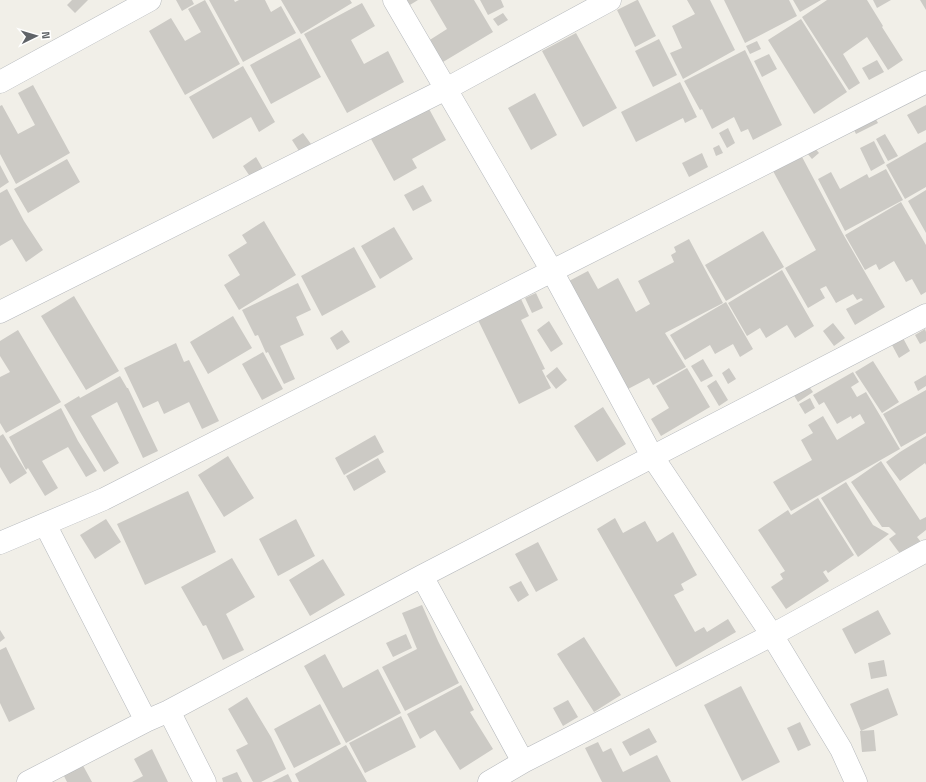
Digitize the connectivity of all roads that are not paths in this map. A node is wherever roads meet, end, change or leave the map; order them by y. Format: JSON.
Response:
{"nodes":[{"id":1,"x":150,"y":0,"type":"edge"},
{"id":2,"x":394,"y":0,"type":"edge"},
{"id":3,"x":610,"y":0,"type":"edge"},
{"id":4,"x":0,"y":82,"type":"edge"},
{"id":5,"x":926,"y":82,"type":"edge"},
{"id":6,"x":446,"y":89,"type":"junction"},
{"id":7,"x":552,"y":271,"type":"junction"},
{"id":8,"x":0,"y":312,"type":"edge"},
{"id":9,"x":926,"y":315,"type":"edge"},
{"id":10,"x":652,"y":456,"type":"junction"},
{"id":11,"x":45,"y":524,"type":"junction"},
{"id":12,"x":0,"y":543,"type":"edge"},
{"id":13,"x":926,"y":551,"type":"edge"},
{"id":14,"x":422,"y":576,"type":"junction"},
{"id":15,"x":772,"y":635,"type":"junction"},
{"id":16,"x":169,"y":711,"type":"junction"},
{"id":17,"x":146,"y":721,"type":"junction"},
{"id":18,"x":523,"y":762,"type":"junction"},
{"id":19,"x":28,"y":782,"type":"edge"},
{"id":20,"x":204,"y":782,"type":"edge"},
{"id":21,"x":489,"y":782,"type":"edge"},
{"id":22,"x":856,"y":782,"type":"edge"}],
"edges":[{"from":1,"to":4,"type":"street"},
{"from":2,"to":6,"type":"street"},
{"from":3,"to":6,"type":"street"},
{"from":5,"to":7,"type":"street"},
{"from":6,"to":7,"type":"street"},
{"from":6,"to":8,"type":"street"},
{"from":7,"to":10,"type":"street"},
{"from":7,"to":11,"type":"street"},
{"from":9,"to":10,"type":"street"},
{"from":10,"to":14,"type":"street"},
{"from":10,"to":15,"type":"street"},
{"from":11,"to":12,"type":"street"},
{"from":11,"to":17,"type":"street"},
{"from":13,"to":15,"type":"street"},
{"from":14,"to":16,"type":"street"},
{"from":14,"to":18,"type":"street"},
{"from":15,"to":18,"type":"street"},
{"from":15,"to":22,"type":"street"},
{"from":16,"to":17,"type":"street"},
{"from":16,"to":20,"type":"street"},
{"from":17,"to":19,"type":"street"},
{"from":18,"to":21,"type":"street"}]}
